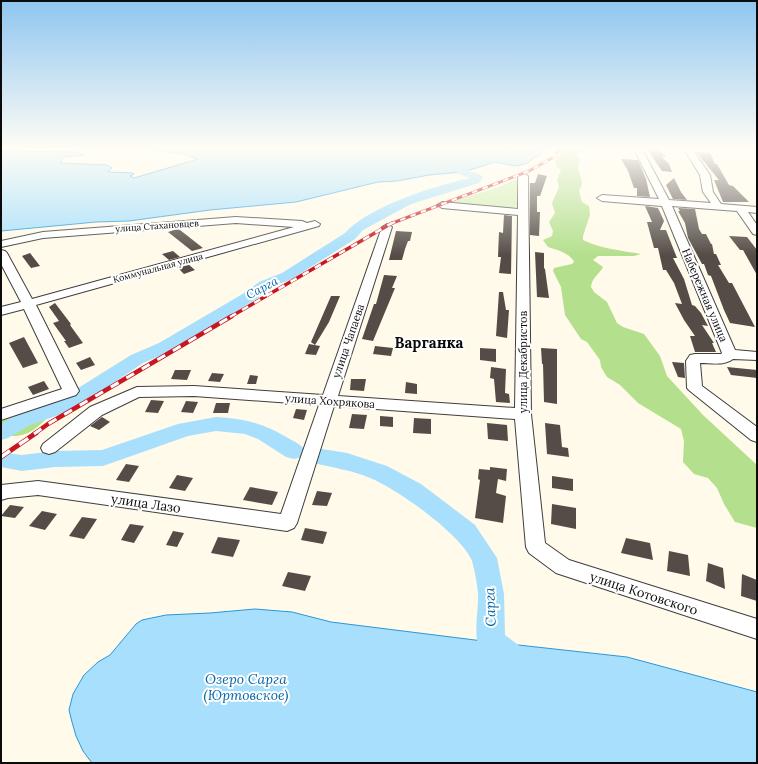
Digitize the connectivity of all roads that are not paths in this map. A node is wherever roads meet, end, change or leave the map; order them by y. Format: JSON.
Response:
{"nodes":[{"id":1,"x":523,"y":185,"type":"edge"},
{"id":2,"x":656,"y":185,"type":"edge"},
{"id":3,"x":706,"y":185,"type":"edge"},
{"id":4,"x":602,"y":198,"type":"dead end"},
{"id":5,"x":666,"y":203,"type":"junction"},
{"id":6,"x":442,"y":205,"type":"dead end"},
{"id":7,"x":718,"y":207,"type":"junction"},
{"id":8,"x":740,"y":209,"type":"junction"},
{"id":9,"x":757,"y":210,"type":"edge"},
{"id":10,"x":523,"y":212,"type":"junction"},
{"id":11,"x":315,"y":224,"type":"joint"},
{"id":12,"x":387,"y":227,"type":"dead end"},
{"id":13,"x":757,"y":232,"type":"edge"},
{"id":14,"x":1,"y":244,"type":"edge"},
{"id":15,"x":1,"y":254,"type":"edge"},
{"id":16,"x":28,"y":303,"type":"junction"},
{"id":17,"x":1,"y":311,"type":"edge"},
{"id":18,"x":730,"y":354,"type":"junction"},
{"id":19,"x":757,"y":356,"type":"edge"},
{"id":20,"x":328,"y":401,"type":"junction"},
{"id":21,"x":523,"y":414,"type":"junction"},
{"id":22,"x":1,"y":415,"type":"edge"},
{"id":23,"x":757,"y":436,"type":"edge"},
{"id":24,"x":49,"y":448,"type":"dead end"},
{"id":25,"x":3,"y":492,"type":"edge"},
{"id":26,"x":287,"y":524,"type":"joint"},
{"id":27,"x":536,"y":547,"type":"joint"},
{"id":28,"x":757,"y":629,"type":"edge"}],
"edges":[{"from":1,"to":10,"type":"street","name":"улица Декабристов"},
{"from":2,"to":5,"type":"street","name":"Набережная улица"},
{"from":3,"to":7,"type":"street"},
{"from":4,"to":5,"type":"street"},
{"from":5,"to":7,"type":"street"},
{"from":5,"to":18,"type":"street","name":"Набережная улица"},
{"from":6,"to":10,"type":"street"},
{"from":7,"to":8,"type":"street"},
{"from":8,"to":9,"type":"street"},
{"from":8,"to":13,"type":"street"},
{"from":10,"to":21,"type":"street","name":"улица Декабристов"},
{"from":11,"to":14,"type":"street","name":"улица Стахановцев"},
{"from":11,"to":16,"type":"street","name":"Коммунальная улица"},
{"from":12,"to":20,"type":"street","name":"улица Чапаева"},
{"from":15,"to":16,"type":"street"},
{"from":16,"to":17,"type":"street","name":"Коммунальная улица"},
{"from":16,"to":22,"type":"street"},
{"from":18,"to":19,"type":"street"},
{"from":18,"to":23,"type":"street","name":"Набережная улица"},
{"from":20,"to":21,"type":"street","name":"улица Хохрякова"},
{"from":20,"to":24,"type":"street","name":"улица Хохрякова"},
{"from":20,"to":26,"type":"street","name":"улица Чапаева"},
{"from":21,"to":27,"type":"street","name":"улица Декабристов"},
{"from":25,"to":26,"type":"street","name":"улица Лазо"},
{"from":27,"to":28,"type":"street","name":"улица Котовского"}]}
